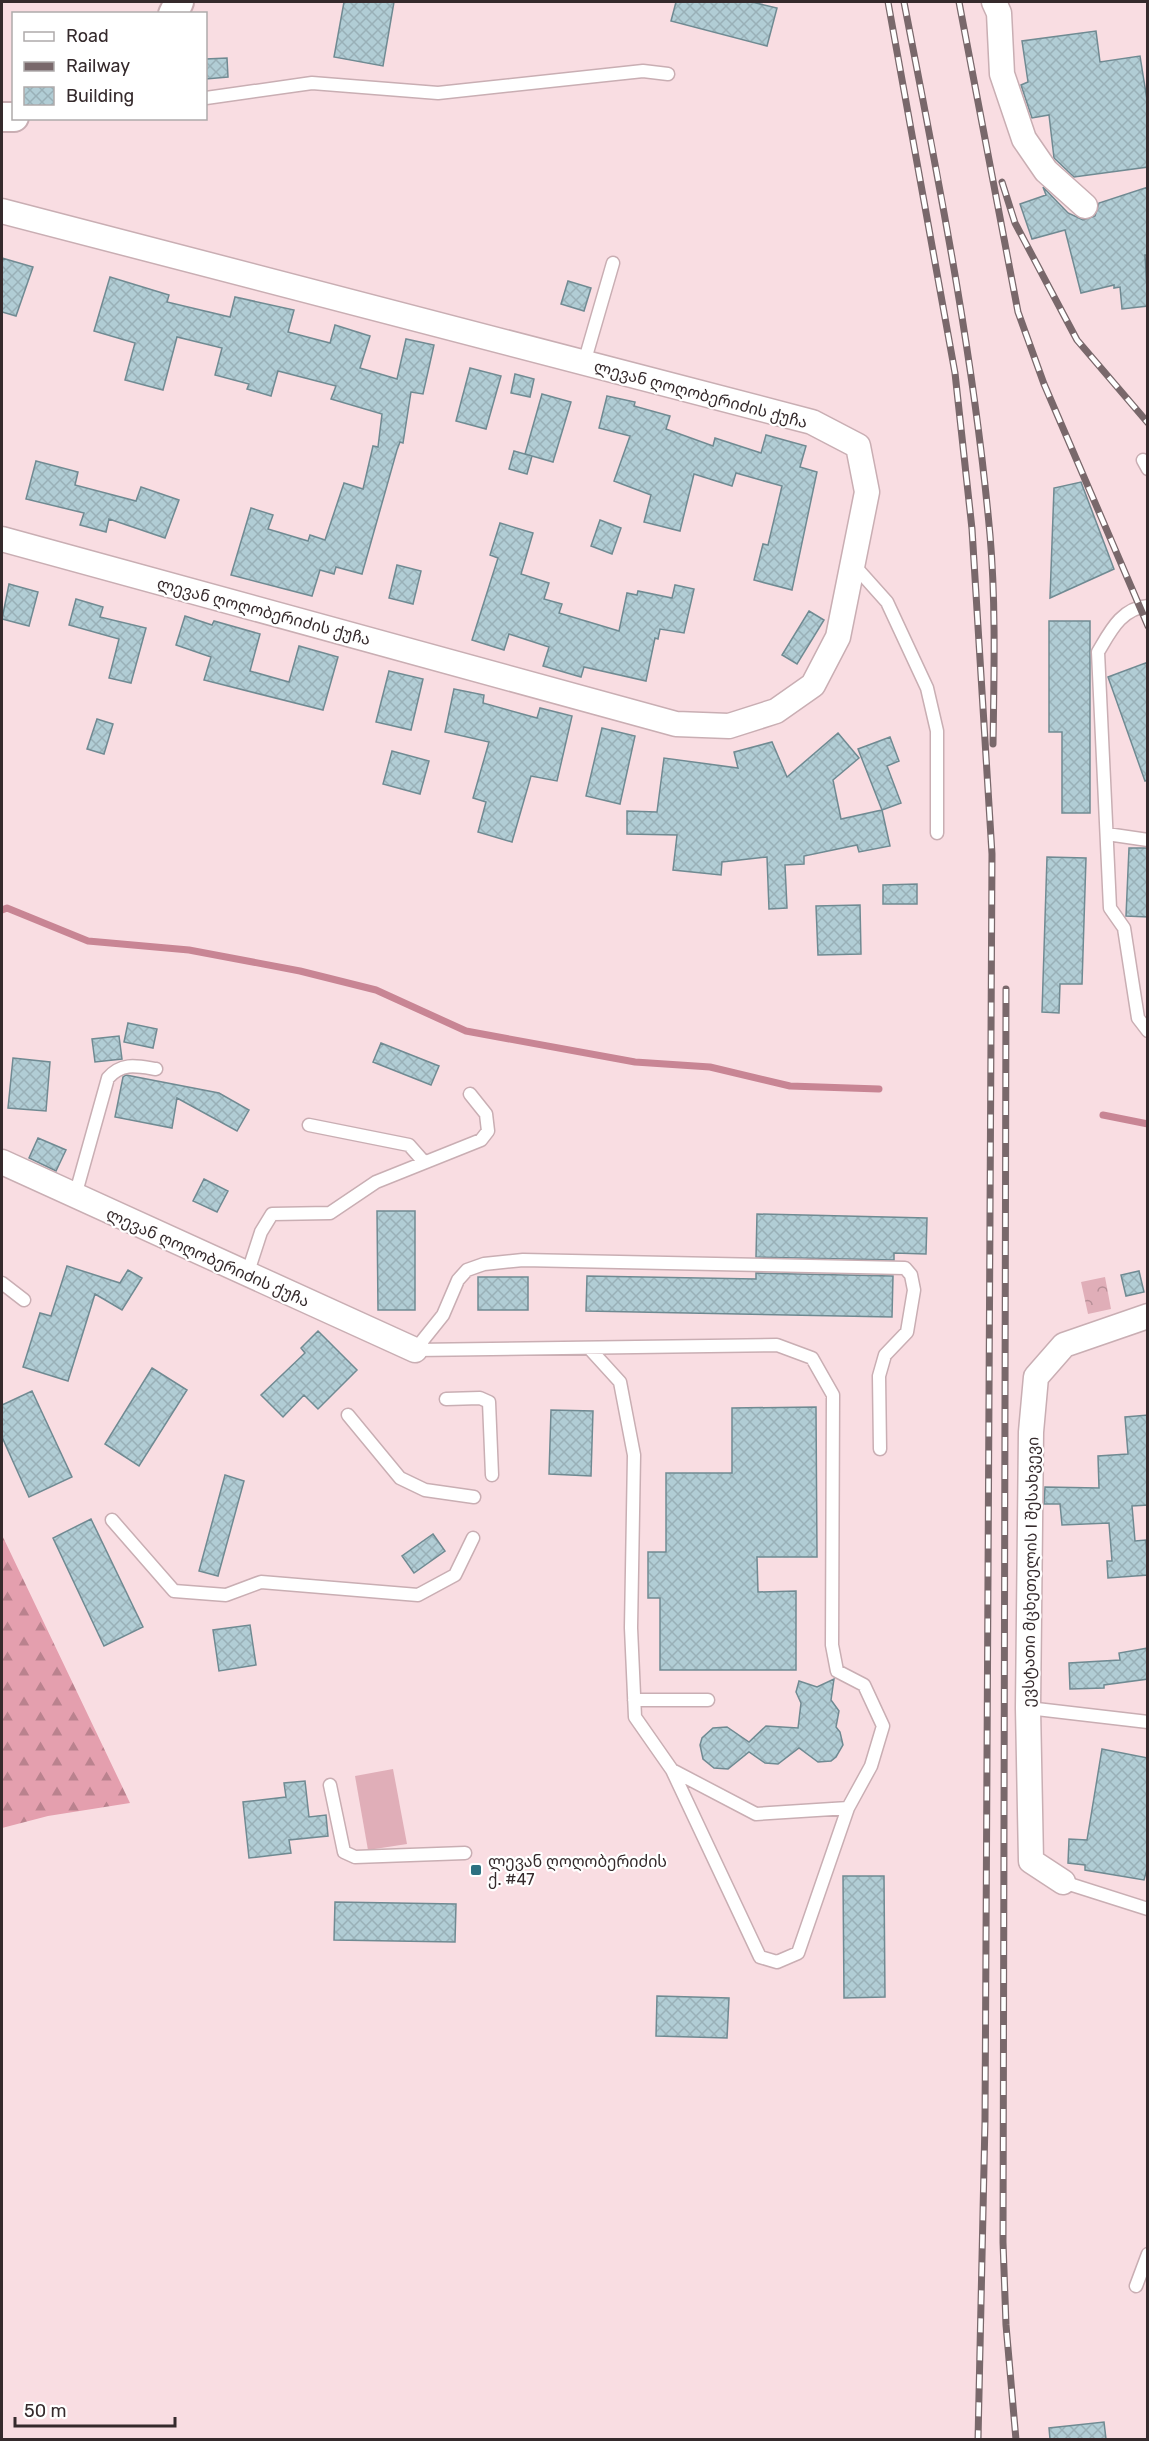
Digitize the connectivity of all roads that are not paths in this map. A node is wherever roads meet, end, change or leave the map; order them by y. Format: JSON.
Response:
{"nodes":[{"id":1,"x":994,"y":2,"type":"edge"},
{"id":2,"x":668,"y":74,"type":"dead end"},
{"id":3,"x":207,"y":98,"type":"edge"},
{"id":4,"x":1084,"y":207,"type":"dead end"},
{"id":5,"x":2,"y":212,"type":"edge"},
{"id":6,"x":613,"y":263,"type":"dead end"},
{"id":7,"x":584,"y":363,"type":"junction"},
{"id":8,"x":2,"y":539,"type":"edge"},
{"id":9,"x":852,"y":563,"type":"junction"},
{"id":10,"x":1148,"y":606,"type":"edge"},
{"id":11,"x":937,"y":833,"type":"dead end"},
{"id":12,"x":1107,"y":834,"type":"junction"},
{"id":13,"x":1148,"y":840,"type":"edge"},
{"id":14,"x":1148,"y":1031,"type":"edge"},
{"id":15,"x":156,"y":1069,"type":"dead end"},
{"id":16,"x":470,"y":1094,"type":"dead end"},
{"id":17,"x":309,"y":1125,"type":"dead end"},
{"id":18,"x":2,"y":1162,"type":"edge"},
{"id":19,"x":424,"y":1162,"type":"junction"},
{"id":20,"x":75,"y":1196,"type":"junction"},
{"id":21,"x":247,"y":1275,"type":"junction"},
{"id":22,"x":2,"y":1283,"type":"edge"},
{"id":23,"x":24,"y":1300,"type":"dead end"},
{"id":24,"x":1148,"y":1316,"type":"edge"},
{"id":25,"x":589,"y":1348,"type":"junction"},
{"id":26,"x":415,"y":1350,"type":"junction"},
{"id":27,"x":446,"y":1399,"type":"dead end"},
{"id":28,"x":348,"y":1415,"type":"dead end"},
{"id":29,"x":880,"y":1449,"type":"dead end"},
{"id":30,"x":492,"y":1475,"type":"dead end"},
{"id":31,"x":474,"y":1497,"type":"dead end"},
{"id":32,"x":112,"y":1520,"type":"dead end"},
{"id":33,"x":473,"y":1538,"type":"dead end"},
{"id":34,"x":634,"y":1700,"type":"junction"},
{"id":35,"x":708,"y":1701,"type":"dead end"},
{"id":36,"x":1028,"y":1708,"type":"junction"},
{"id":37,"x":1148,"y":1722,"type":"edge"},
{"id":38,"x":672,"y":1770,"type":"junction"},
{"id":39,"x":330,"y":1785,"type":"dead end"},
{"id":40,"x":848,"y":1808,"type":"junction"},
{"id":41,"x":465,"y":1853,"type":"dead end"},
{"id":42,"x":1063,"y":1882,"type":"joint"},
{"id":43,"x":1148,"y":1909,"type":"edge"},
{"id":44,"x":1148,"y":2254,"type":"edge"},
{"id":45,"x":1136,"y":2286,"type":"dead end"}],
"edges":[{"from":1,"to":4,"type":"street"},
{"from":2,"to":3,"type":"lane"},
{"from":5,"to":7,"type":"street","name":"ლევან ღოღობერიძის ქუჩა"},
{"from":6,"to":7,"type":"lane"},
{"from":7,"to":9,"type":"street","name":"ლევან ღოღობერიძის ქუჩა"},
{"from":8,"to":9,"type":"street","name":"ლევან ღოღობერიძის ქუჩა"},
{"from":9,"to":11,"type":"lane"},
{"from":10,"to":12,"type":"lane"},
{"from":12,"to":13,"type":"lane"},
{"from":12,"to":14,"type":"lane"},
{"from":15,"to":20,"type":"lane"},
{"from":16,"to":19,"type":"lane"},
{"from":17,"to":19,"type":"lane"},
{"from":18,"to":20,"type":"street","name":"ლევან ღოღობერიძის ქუჩა"},
{"from":19,"to":21,"type":"lane"},
{"from":20,"to":21,"type":"street","name":"ლევან ღოღობერიძის ქუჩა"},
{"from":21,"to":26,"type":"street","name":"ლევან ღოღობერიძის ქუჩა"},
{"from":22,"to":23,"type":"lane"},
{"from":24,"to":36,"type":"street","name":"ევსტათი მცხეთელის I შესახვევი"},
{"from":25,"to":26,"type":"lane"},
{"from":25,"to":34,"type":"lane"},
{"from":25,"to":40,"type":"lane"},
{"from":26,"to":29,"type":"lane"},
{"from":27,"to":30,"type":"lane"},
{"from":28,"to":31,"type":"lane"},
{"from":32,"to":33,"type":"lane"},
{"from":34,"to":35,"type":"lane"},
{"from":34,"to":38,"type":"lane"},
{"from":36,"to":37,"type":"lane"},
{"from":36,"to":42,"type":"street","name":"ევსტათი მცხეთელის I შესახვევი"},
{"from":38,"to":40,"type":"lane"},
{"from":38,"to":40,"type":"lane"},
{"from":39,"to":41,"type":"lane"},
{"from":42,"to":43,"type":"lane"},
{"from":44,"to":45,"type":"lane"}]}
